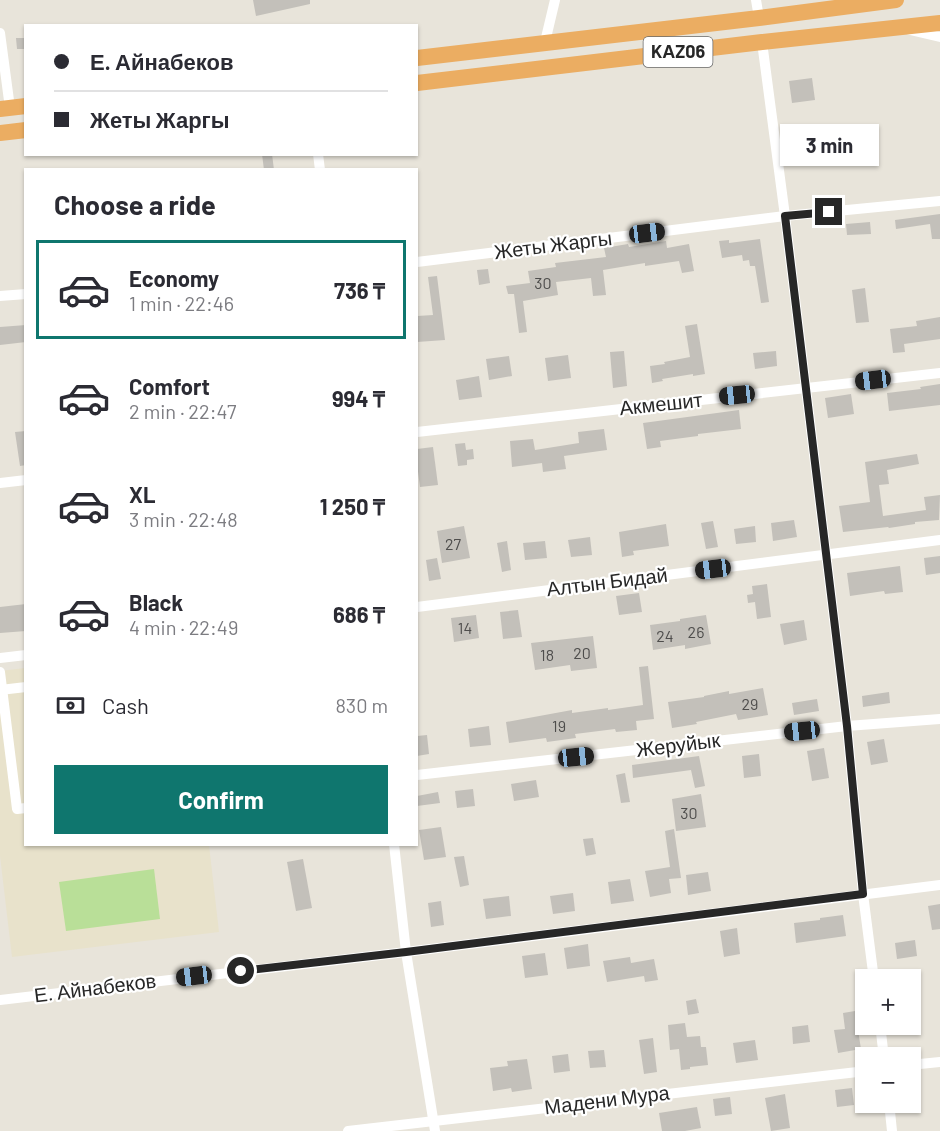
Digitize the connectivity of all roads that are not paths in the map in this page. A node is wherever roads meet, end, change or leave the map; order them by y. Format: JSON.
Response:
{"nodes":[{"id":1,"x":555,"y":0,"type":"edge"},
{"id":2,"x":756,"y":0,"type":"edge"},
{"id":3,"x":897,"y":0,"type":"edge"},
{"id":4,"x":759,"y":18,"type":"junction"},
{"id":5,"x":940,"y":23,"type":"edge"},
{"id":6,"x":901,"y":27,"type":"junction"},
{"id":7,"x":0,"y":33,"type":"edge"},
{"id":8,"x":940,"y":37,"type":"edge"},
{"id":9,"x":545,"y":42,"type":"junction"},
{"id":10,"x":762,"y":42,"type":"junction"},
{"id":11,"x":418,"y":58,"type":"edge"},
{"id":12,"x":418,"y":83,"type":"edge"},
{"id":13,"x":12,"y":108,"type":"edge"},
{"id":14,"x":24,"y":130,"type":"edge"},
{"id":15,"x":0,"y":133,"type":"edge"},
{"id":16,"x":940,"y":201,"type":"edge"},
{"id":17,"x":785,"y":216,"type":"junction"},
{"id":18,"x":418,"y":262,"type":"edge"},
{"id":19,"x":24,"y":294,"type":"edge"},
{"id":20,"x":0,"y":296,"type":"edge"},
{"id":21,"x":940,"y":373,"type":"edge"},
{"id":22,"x":806,"y":388,"type":"junction"},
{"id":23,"x":418,"y":432,"type":"edge"},
{"id":24,"x":24,"y":480,"type":"edge"},
{"id":25,"x":0,"y":483,"type":"edge"},
{"id":26,"x":940,"y":540,"type":"edge"},
{"id":27,"x":827,"y":554,"type":"junction"},
{"id":28,"x":418,"y":607,"type":"edge"},
{"id":29,"x":24,"y":655,"type":"edge"},
{"id":30,"x":0,"y":658,"type":"edge"},
{"id":31,"x":0,"y":672,"type":"edge"},
{"id":32,"x":24,"y":687,"type":"edge"},
{"id":33,"x":1,"y":690,"type":"edge"},
{"id":34,"x":940,"y":719,"type":"edge"},
{"id":35,"x":847,"y":726,"type":"junction"},
{"id":36,"x":418,"y":775,"type":"edge"},
{"id":37,"x":24,"y":808,"type":"edge"},
{"id":38,"x":393,"y":846,"type":"edge"},
{"id":39,"x":940,"y":885,"type":"edge"},
{"id":40,"x":863,"y":894,"type":"junction"},
{"id":41,"x":406,"y":952,"type":"junction"},
{"id":42,"x":873,"y":969,"type":"edge"},
{"id":43,"x":0,"y":1000,"type":"edge"},
{"id":44,"x":940,"y":1062,"type":"edge"},
{"id":45,"x":921,"y":1064,"type":"edge"},
{"id":46,"x":855,"y":1072,"type":"edge"},
{"id":47,"x":890,"y":1113,"type":"edge"},
{"id":48,"x":435,"y":1125,"type":"edge"},
{"id":49,"x":348,"y":1131,"type":"edge"},
{"id":50,"x":892,"y":1131,"type":"edge"}],
"edges":[{"from":1,"to":9,"type":"street"},
{"from":2,"to":4,"type":"street"},
{"from":3,"to":4,"type":"highway","number":"KАZ06"},
{"from":4,"to":9,"type":"highway","number":"KАZ06"},
{"from":4,"to":10,"type":"highway"},
{"from":5,"to":6,"type":"highway","number":"KАZ06"},
{"from":6,"to":8,"type":"street"},
{"from":6,"to":10,"type":"highway","number":"KАZ06"},
{"from":7,"to":13,"type":"street"},
{"from":9,"to":11,"type":"highway","number":"KАZ06"},
{"from":10,"to":12,"type":"highway","number":"KАZ06"},
{"from":10,"to":17,"type":"street"},
{"from":14,"to":15,"type":"highway"},
{"from":16,"to":17,"type":"street","name":"Жеты Жаргы"},
{"from":17,"to":18,"type":"street","name":"Жеты Жаргы"},
{"from":17,"to":22,"type":"street"},
{"from":19,"to":20,"type":"street"},
{"from":21,"to":22,"type":"street","name":"Акмешит"},
{"from":22,"to":23,"type":"street","name":"Акмешит"},
{"from":22,"to":27,"type":"street"},
{"from":24,"to":25,"type":"street"},
{"from":26,"to":27,"type":"street","name":"Алтын Бидай"},
{"from":27,"to":28,"type":"street","name":"Алтын Бидай"},
{"from":27,"to":35,"type":"street"},
{"from":29,"to":30,"type":"street"},
{"from":31,"to":33,"type":"street"},
{"from":32,"to":33,"type":"street"},
{"from":33,"to":37,"type":"street"},
{"from":34,"to":35,"type":"street","name":"Жеруйык"},
{"from":35,"to":36,"type":"street","name":"Жеруйык"},
{"from":35,"to":40,"type":"street"},
{"from":38,"to":41,"type":"street"},
{"from":39,"to":40,"type":"street","name":"Е. Айнабеков"},
{"from":40,"to":41,"type":"street","name":"Е. Айнабеков"},
{"from":40,"to":42,"type":"street"},
{"from":41,"to":43,"type":"street","name":"Е. Айнабеков"},
{"from":41,"to":48,"type":"street"},
{"from":44,"to":45,"type":"street"},
{"from":46,"to":48,"type":"street","name":"Мадени Мура"},
{"from":47,"to":50,"type":"street"},
{"from":48,"to":49,"type":"street","name":"Мадени Мура"}]}
